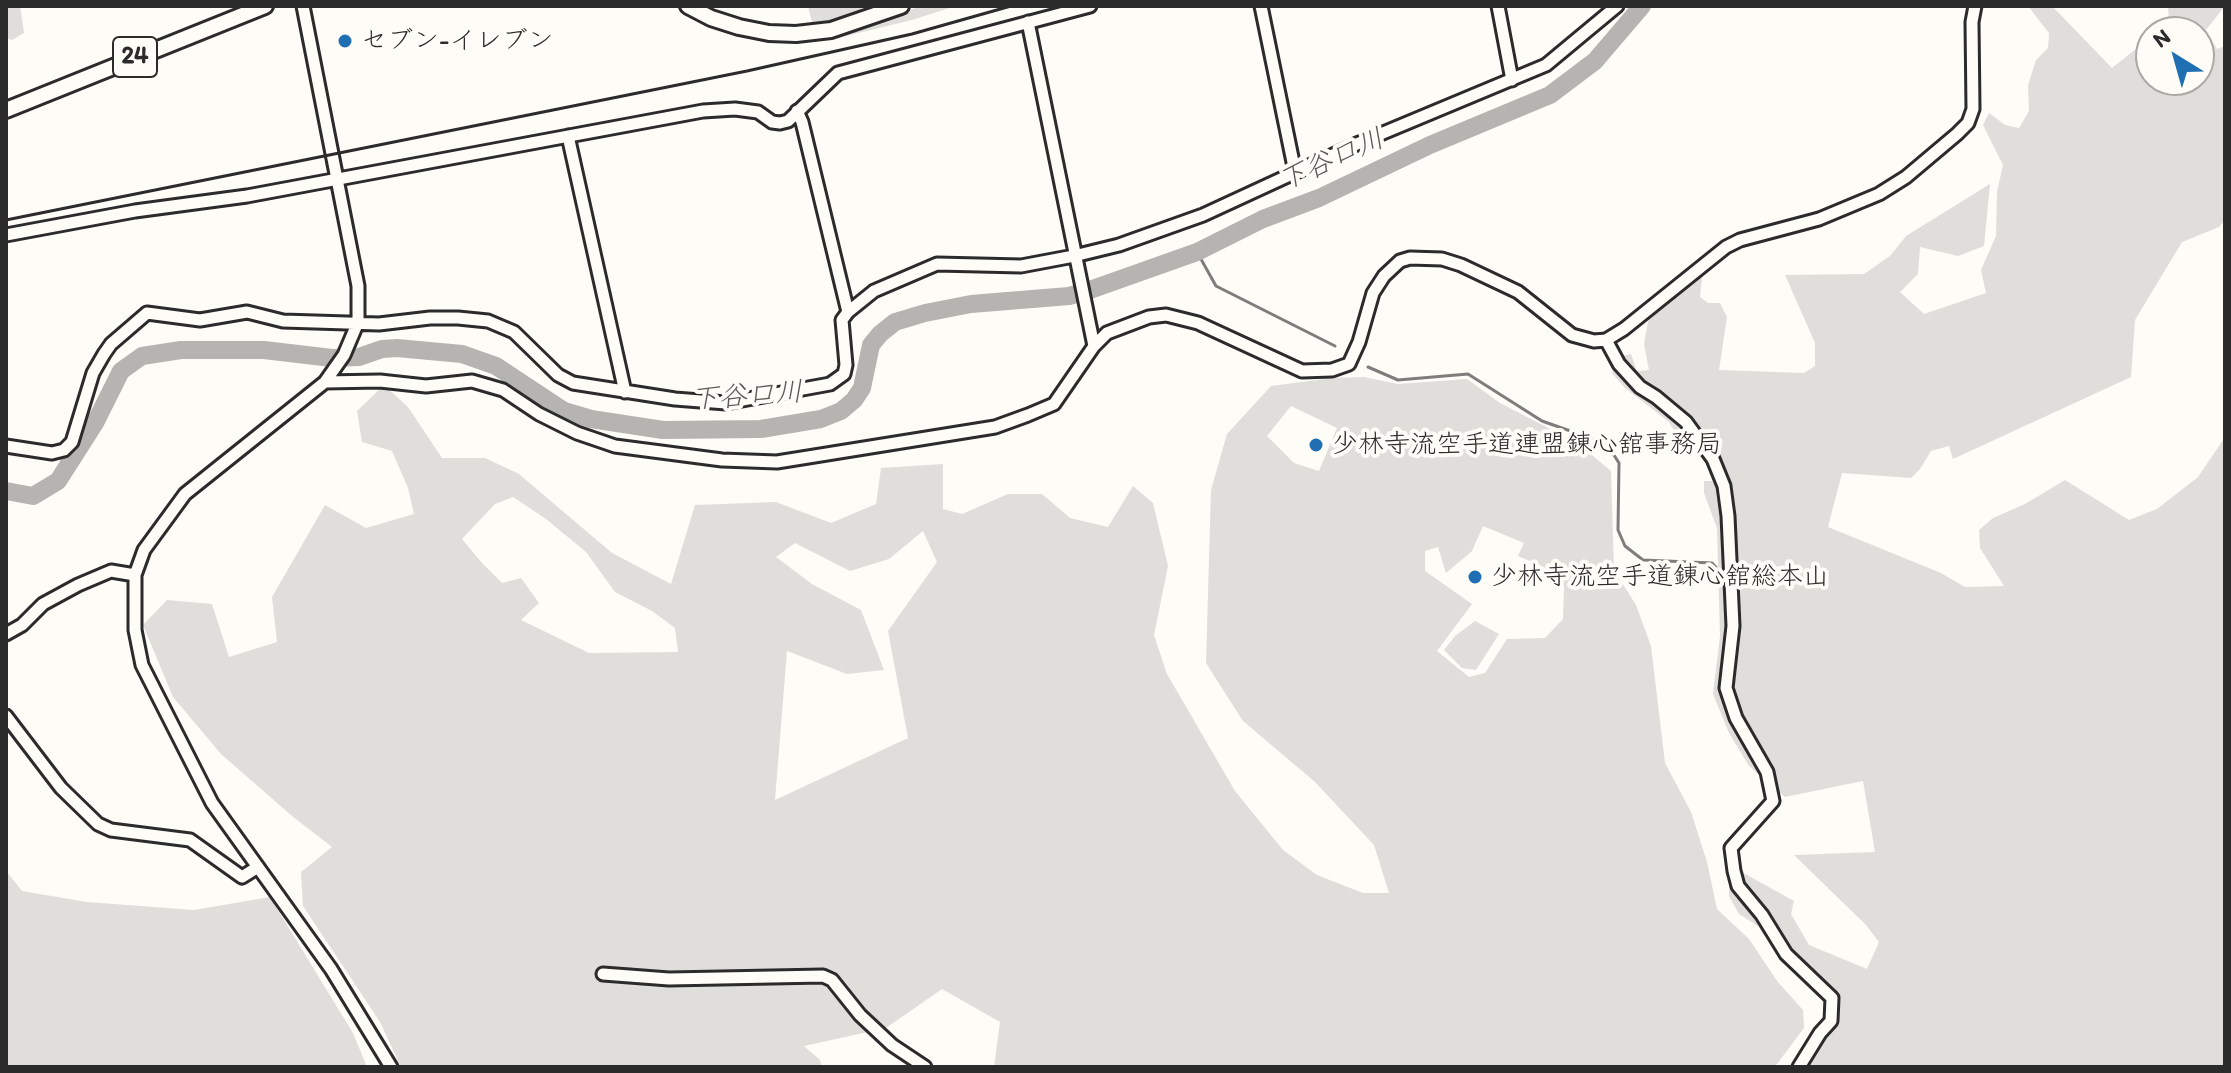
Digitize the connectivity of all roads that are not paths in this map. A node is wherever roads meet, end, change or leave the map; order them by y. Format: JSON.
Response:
{"nodes":[{"id":1,"x":265,"y":6,"type":"edge"},
{"id":2,"x":303,"y":6,"type":"edge"},
{"id":3,"x":688,"y":6,"type":"edge"},
{"id":4,"x":901,"y":6,"type":"edge"},
{"id":5,"x":1090,"y":6,"type":"edge"},
{"id":6,"x":1261,"y":6,"type":"edge"},
{"id":7,"x":1498,"y":6,"type":"edge"},
{"id":8,"x":1617,"y":6,"type":"edge"},
{"id":9,"x":1975,"y":6,"type":"edge"},
{"id":10,"x":1028,"y":22,"type":"junction"},
{"id":11,"x":1512,"y":80,"type":"junction"},
{"id":12,"x":6,"y":110,"type":"edge"},
{"id":13,"x":797,"y":111,"type":"junction"},
{"id":14,"x":568,"y":136,"type":"junction"},
{"id":15,"x":1295,"y":172,"type":"junction"},
{"id":16,"x":338,"y":178,"type":"junction"},
{"id":17,"x":6,"y":235,"type":"edge"},
{"id":18,"x":1076,"y":262,"type":"junction"},
{"id":19,"x":848,"y":312,"type":"junction"},
{"id":20,"x":358,"y":322,"type":"junction"},
{"id":21,"x":1606,"y":340,"type":"junction"},
{"id":22,"x":1094,"y":346,"type":"junction"},
{"id":23,"x":325,"y":382,"type":"junction"},
{"id":24,"x":625,"y":392,"type":"junction"},
{"id":25,"x":6,"y":446,"type":"edge"},
{"id":26,"x":135,"y":575,"type":"junction"},
{"id":27,"x":6,"y":634,"type":"edge"},
{"id":28,"x":6,"y":716,"type":"edge"},
{"id":29,"x":258,"y":867,"type":"junction"},
{"id":30,"x":603,"y":974,"type":"dead end"},
{"id":31,"x":391,"y":1067,"type":"edge"},
{"id":32,"x":925,"y":1067,"type":"edge"},
{"id":33,"x":1799,"y":1067,"type":"edge"}],
"edges":[{"from":1,"to":12,"type":"main road","number":"24"},
{"from":2,"to":16,"type":"street"},
{"from":3,"to":4,"type":"main road"},
{"from":5,"to":10,"type":"street"},
{"from":6,"to":15,"type":"street"},
{"from":7,"to":11,"type":"street"},
{"from":8,"to":11,"type":"street"},
{"from":9,"to":21,"type":"street"},
{"from":10,"to":13,"type":"street"},
{"from":10,"to":18,"type":"street"},
{"from":11,"to":15,"type":"street"},
{"from":13,"to":14,"type":"street"},
{"from":13,"to":19,"type":"street"},
{"from":14,"to":16,"type":"street"},
{"from":14,"to":24,"type":"street"},
{"from":15,"to":18,"type":"street"},
{"from":16,"to":17,"type":"street"},
{"from":16,"to":20,"type":"street"},
{"from":18,"to":19,"type":"street"},
{"from":18,"to":22,"type":"street"},
{"from":19,"to":24,"type":"street"},
{"from":20,"to":23,"type":"street"},
{"from":20,"to":24,"type":"street"},
{"from":20,"to":25,"type":"street"},
{"from":21,"to":22,"type":"street"},
{"from":21,"to":33,"type":"street"},
{"from":22,"to":23,"type":"street"},
{"from":23,"to":26,"type":"street"},
{"from":26,"to":27,"type":"street"},
{"from":26,"to":29,"type":"street"},
{"from":28,"to":29,"type":"street"},
{"from":29,"to":31,"type":"street"},
{"from":30,"to":32,"type":"street"}]}
